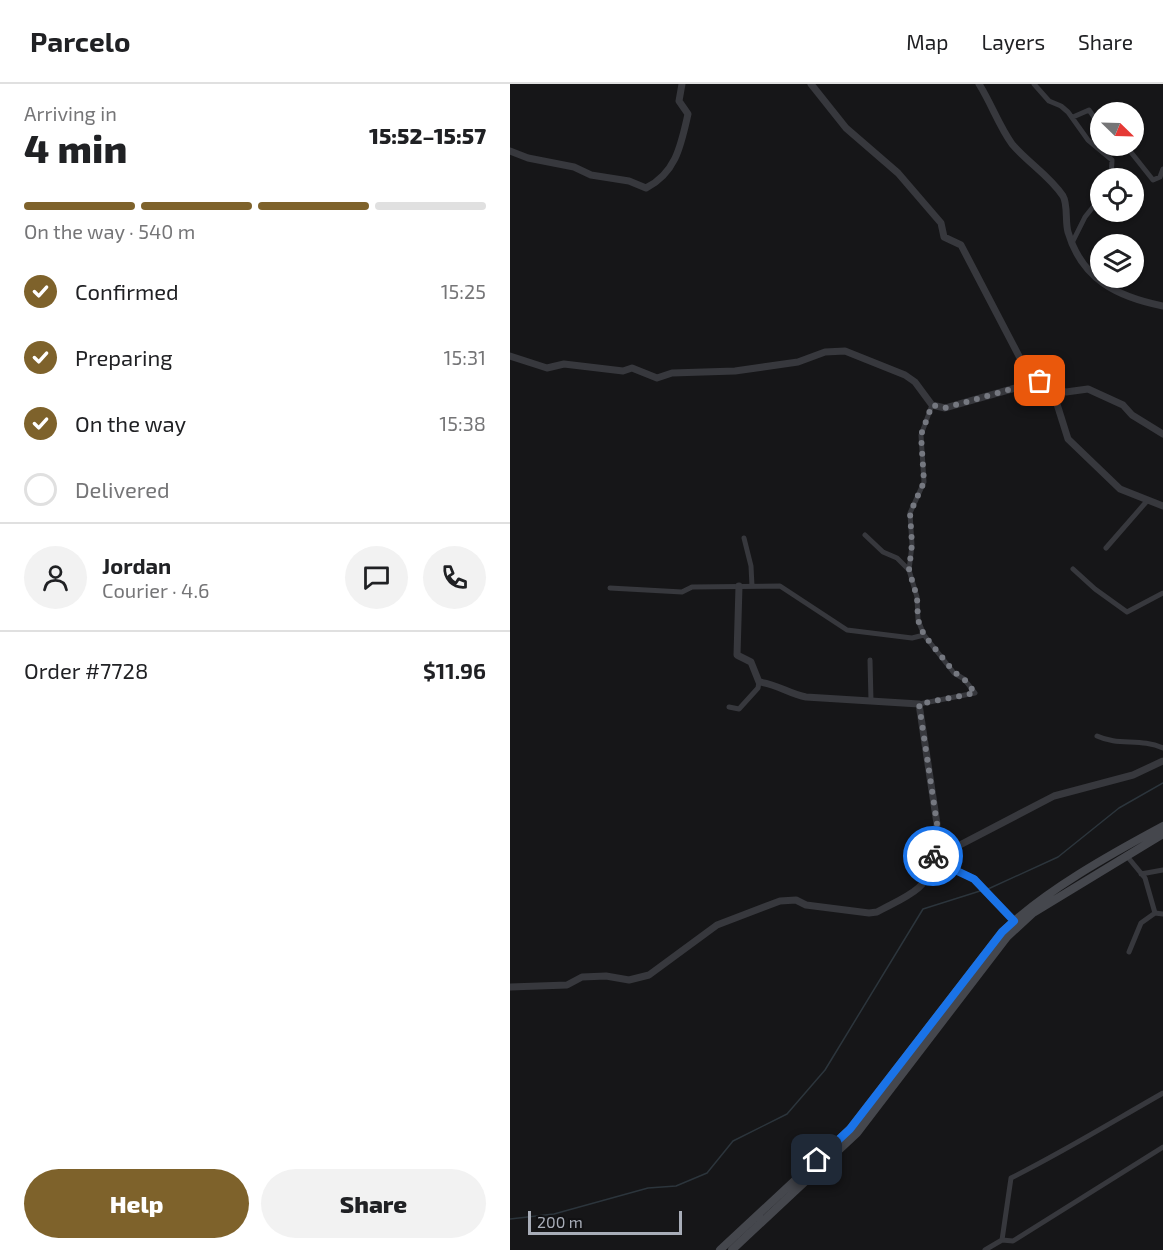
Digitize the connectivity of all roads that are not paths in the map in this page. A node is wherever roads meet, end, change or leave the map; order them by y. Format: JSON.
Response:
{"nodes":[{"id":1,"x":682,"y":84,"type":"edge"},
{"id":2,"x":811,"y":84,"type":"edge"},
{"id":3,"x":979,"y":84,"type":"edge"},
{"id":4,"x":1034,"y":84,"type":"edge"},
{"id":5,"x":1090,"y":111,"type":"edge"},
{"id":6,"x":1073,"y":117,"type":"junction"},
{"id":7,"x":510,"y":151,"type":"edge"},
{"id":8,"x":1134,"y":156,"type":"edge"},
{"id":9,"x":1112,"y":168,"type":"edge"},
{"id":10,"x":1163,"y":169,"type":"edge"},
{"id":11,"x":1090,"y":211,"type":"edge"},
{"id":12,"x":1072,"y":243,"type":"junction"},
{"id":13,"x":1163,"y":306,"type":"edge"},
{"id":14,"x":510,"y":356,"type":"edge"},
{"id":15,"x":1048,"y":386,"type":"junction"},
{"id":16,"x":932,"y":405,"type":"junction"},
{"id":17,"x":1163,"y":434,"type":"edge"},
{"id":18,"x":1147,"y":501,"type":"junction"},
{"id":19,"x":1163,"y":506,"type":"edge"},
{"id":20,"x":865,"y":535,"type":"dead end"},
{"id":21,"x":744,"y":538,"type":"dead end"},
{"id":22,"x":1106,"y":548,"type":"dead end"},
{"id":23,"x":1073,"y":569,"type":"dead end"},
{"id":24,"x":909,"y":570,"type":"junction"},
{"id":25,"x":739,"y":586,"type":"junction"},
{"id":26,"x":752,"y":586,"type":"junction"},
{"id":27,"x":610,"y":588,"type":"dead end"},
{"id":28,"x":1163,"y":593,"type":"edge"},
{"id":29,"x":924,"y":635,"type":"junction"},
{"id":30,"x":870,"y":660,"type":"dead end"},
{"id":31,"x":759,"y":682,"type":"junction"},
{"id":32,"x":871,"y":700,"type":"junction"},
{"id":33,"x":919,"y":704,"type":"junction"},
{"id":34,"x":729,"y":707,"type":"dead end"},
{"id":35,"x":1097,"y":736,"type":"dead end"},
{"id":36,"x":1163,"y":748,"type":"edge"},
{"id":37,"x":1163,"y":761,"type":"edge"},
{"id":38,"x":1163,"y":826,"type":"edge"},
{"id":39,"x":1163,"y":834,"type":"edge"},
{"id":40,"x":1126,"y":855,"type":"junction"},
{"id":41,"x":933,"y":859,"type":"junction"},
{"id":42,"x":1163,"y":870,"type":"edge"},
{"id":43,"x":1141,"y":874,"type":"junction"},
{"id":44,"x":1155,"y":913,"type":"junction"},
{"id":45,"x":1163,"y":914,"type":"edge"},
{"id":46,"x":1014,"y":921,"type":"junction"},
{"id":47,"x":1129,"y":952,"type":"dead end"},
{"id":48,"x":510,"y":987,"type":"edge"},
{"id":49,"x":1163,"y":1093,"type":"edge"},
{"id":50,"x":1163,"y":1147,"type":"edge"},
{"id":51,"x":1002,"y":1240,"type":"junction"},
{"id":52,"x":720,"y":1250,"type":"edge"},
{"id":53,"x":732,"y":1250,"type":"edge"},
{"id":54,"x":985,"y":1250,"type":"edge"}],
"edges":[{"from":1,"to":7,"type":"street"},
{"from":2,"to":15,"type":"street"},
{"from":3,"to":12,"type":"street"},
{"from":4,"to":6,"type":"street"},
{"from":5,"to":6,"type":"street"},
{"from":6,"to":9,"type":"street"},
{"from":8,"to":10,"type":"street"},
{"from":11,"to":12,"type":"street"},
{"from":12,"to":13,"type":"street"},
{"from":14,"to":16,"type":"street"},
{"from":15,"to":16,"type":"street"},
{"from":15,"to":17,"type":"street"},
{"from":15,"to":18,"type":"street"},
{"from":16,"to":24,"type":"street"},
{"from":18,"to":19,"type":"street"},
{"from":18,"to":22,"type":"street"},
{"from":20,"to":24,"type":"street"},
{"from":21,"to":26,"type":"street"},
{"from":23,"to":28,"type":"street"},
{"from":24,"to":29,"type":"street"},
{"from":25,"to":26,"type":"street"},
{"from":25,"to":27,"type":"street"},
{"from":25,"to":31,"type":"street"},
{"from":26,"to":29,"type":"street"},
{"from":29,"to":33,"type":"street"},
{"from":30,"to":32,"type":"street"},
{"from":31,"to":32,"type":"street"},
{"from":31,"to":34,"type":"street"},
{"from":32,"to":33,"type":"street"},
{"from":33,"to":41,"type":"street"},
{"from":35,"to":36,"type":"street"},
{"from":37,"to":41,"type":"street"},
{"from":38,"to":46,"type":"main road"},
{"from":39,"to":40,"type":"main road"},
{"from":40,"to":43,"type":"street"},
{"from":40,"to":53,"type":"main road"},
{"from":41,"to":46,"type":"street"},
{"from":41,"to":48,"type":"street"},
{"from":42,"to":43,"type":"street"},
{"from":43,"to":44,"type":"street"},
{"from":44,"to":45,"type":"street"},
{"from":44,"to":47,"type":"street"},
{"from":46,"to":52,"type":"main road"},
{"from":49,"to":51,"type":"street"},
{"from":50,"to":51,"type":"street"},
{"from":51,"to":54,"type":"street"}]}
